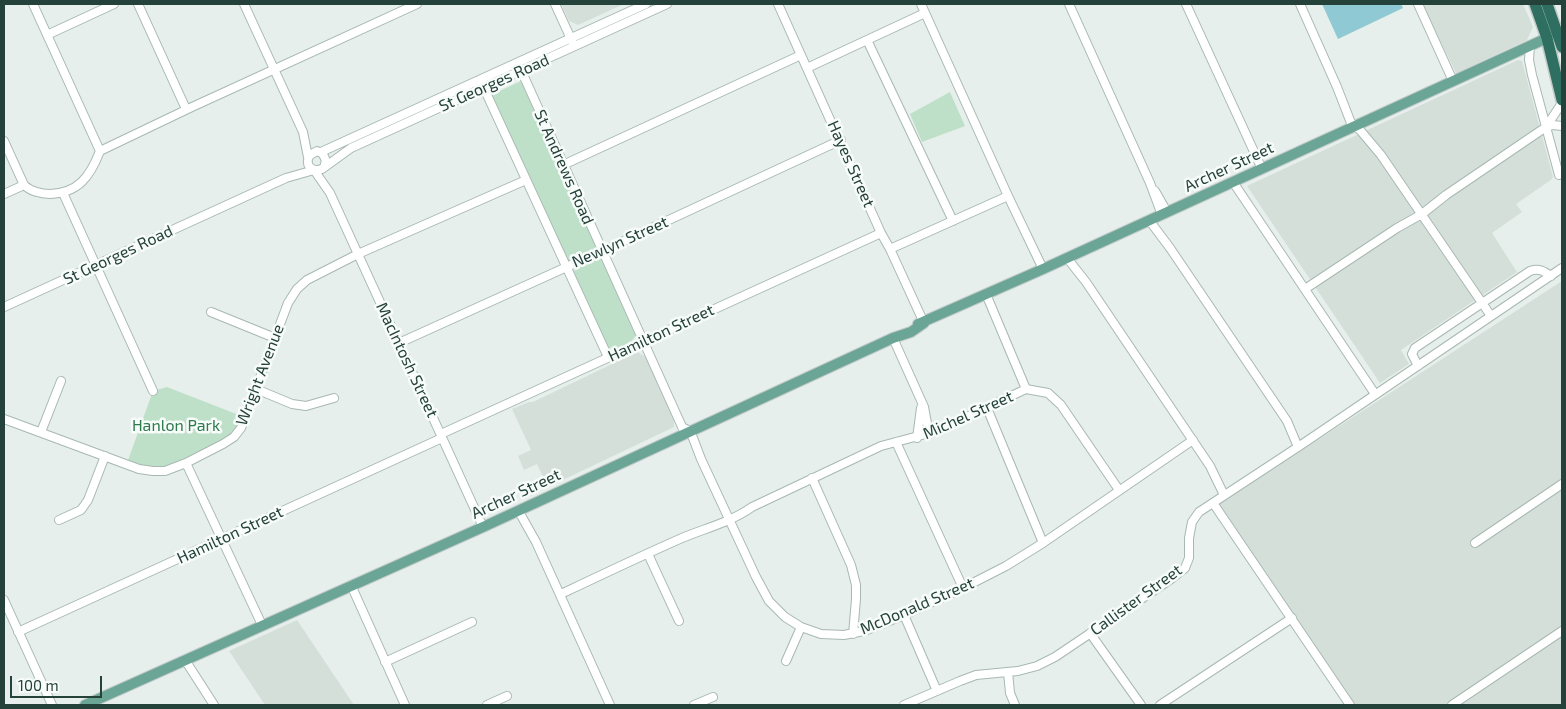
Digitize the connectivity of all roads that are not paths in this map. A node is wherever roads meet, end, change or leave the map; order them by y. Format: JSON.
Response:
{"nodes":[{"id":1,"x":33,"y":4,"type":"edge"},
{"id":2,"x":114,"y":4,"type":"edge"},
{"id":3,"x":138,"y":4,"type":"edge"},
{"id":4,"x":244,"y":4,"type":"edge"},
{"id":5,"x":417,"y":4,"type":"edge"},
{"id":6,"x":555,"y":4,"type":"edge"},
{"id":7,"x":646,"y":4,"type":"edge"},
{"id":8,"x":666,"y":4,"type":"edge"},
{"id":9,"x":778,"y":4,"type":"edge"},
{"id":10,"x":921,"y":4,"type":"edge"},
{"id":11,"x":1069,"y":4,"type":"edge"},
{"id":12,"x":1186,"y":4,"type":"edge"},
{"id":13,"x":1300,"y":4,"type":"edge"},
{"id":14,"x":1418,"y":4,"type":"edge"},
{"id":15,"x":1535,"y":4,"type":"edge"},
{"id":16,"x":1547,"y":4,"type":"edge"},
{"id":17,"x":925,"y":12,"type":"junction"},
{"id":18,"x":1560,"y":31,"type":"edge"},
{"id":19,"x":47,"y":35,"type":"junction"},
{"id":20,"x":570,"y":38,"type":"junction"},
{"id":21,"x":1547,"y":38,"type":"junction"},
{"id":22,"x":868,"y":40,"type":"junction"},
{"id":23,"x":574,"y":46,"type":"junction"},
{"id":24,"x":1530,"y":46,"type":"junction"},
{"id":25,"x":1562,"y":47,"type":"edge"},
{"id":26,"x":1518,"y":51,"type":"junction"},
{"id":27,"x":801,"y":55,"type":"junction"},
{"id":28,"x":524,"y":66,"type":"junction"},
{"id":29,"x":274,"y":68,"type":"junction"},
{"id":30,"x":807,"y":68,"type":"junction"},
{"id":31,"x":1532,"y":75,"type":"junction"},
{"id":32,"x":479,"y":79,"type":"junction"},
{"id":33,"x":1453,"y":81,"type":"junction"},
{"id":34,"x":483,"y":88,"type":"junction"},
{"id":35,"x":1562,"y":102,"type":"edge"},
{"id":36,"x":186,"y":109,"type":"junction"},
{"id":37,"x":393,"y":124,"type":"junction"},
{"id":38,"x":1358,"y":125,"type":"junction"},
{"id":39,"x":1562,"y":126,"type":"edge"},
{"id":40,"x":1546,"y":127,"type":"junction"},
{"id":41,"x":303,"y":132,"type":"junction"},
{"id":42,"x":4,"y":140,"type":"edge"},
{"id":43,"x":841,"y":140,"type":"junction"},
{"id":44,"x":100,"y":151,"type":"junction"},
{"id":45,"x":320,"y":152,"type":"junction"},
{"id":46,"x":308,"y":158,"type":"junction"},
{"id":47,"x":563,"y":165,"type":"junction"},
{"id":48,"x":324,"y":167,"type":"junction"},
{"id":49,"x":1262,"y":169,"type":"junction"},
{"id":50,"x":314,"y":170,"type":"junction"},
{"id":51,"x":1559,"y":175,"type":"dead end"},
{"id":52,"x":286,"y":178,"type":"junction"},
{"id":53,"x":526,"y":180,"type":"junction"},
{"id":54,"x":1233,"y":182,"type":"junction"},
{"id":55,"x":24,"y":185,"type":"junction"},
{"id":56,"x":63,"y":193,"type":"junction"},
{"id":57,"x":330,"y":193,"type":"junction"},
{"id":58,"x":4,"y":194,"type":"edge"},
{"id":59,"x":1008,"y":196,"type":"junction"},
{"id":60,"x":1420,"y":212,"type":"junction"},
{"id":61,"x":1158,"y":216,"type":"junction"},
{"id":62,"x":953,"y":221,"type":"junction"},
{"id":63,"x":881,"y":233,"type":"junction"},
{"id":64,"x":890,"y":249,"type":"junction"},
{"id":65,"x":602,"y":251,"type":"junction"},
{"id":66,"x":358,"y":254,"type":"junction"},
{"id":67,"x":1071,"y":257,"type":"junction"},
{"id":68,"x":96,"y":265,"type":"junction"},
{"id":69,"x":566,"y":267,"type":"junction"},
{"id":70,"x":1043,"y":270,"type":"junction"},
{"id":71,"x":1558,"y":271,"type":"edge"},
{"id":72,"x":1305,"y":290,"type":"junction"},
{"id":73,"x":986,"y":294,"type":"junction"},
{"id":74,"x":1482,"y":303,"type":"junction"},
{"id":75,"x":4,"y":307,"type":"edge"},
{"id":76,"x":211,"y":312,"type":"dead end"},
{"id":77,"x":1491,"y":316,"type":"junction"},
{"id":78,"x":924,"y":323,"type":"junction"},
{"id":79,"x":275,"y":338,"type":"junction"},
{"id":80,"x":893,"y":338,"type":"junction"},
{"id":81,"x":644,"y":340,"type":"junction"},
{"id":82,"x":399,"y":342,"type":"junction"},
{"id":83,"x":608,"y":357,"type":"junction"},
{"id":84,"x":1418,"y":366,"type":"junction"},
{"id":85,"x":61,"y":381,"type":"dead end"},
{"id":86,"x":256,"y":389,"type":"junction"},
{"id":87,"x":1026,"y":389,"type":"junction"},
{"id":88,"x":153,"y":391,"type":"dead end"},
{"id":89,"x":1375,"y":394,"type":"junction"},
{"id":90,"x":334,"y":398,"type":"dead end"},
{"id":91,"x":922,"y":401,"type":"junction"},
{"id":92,"x":987,"y":408,"type":"junction"},
{"id":93,"x":4,"y":418,"type":"edge"},
{"id":94,"x":686,"y":430,"type":"junction"},
{"id":95,"x":41,"y":432,"type":"junction"},
{"id":96,"x":929,"y":434,"type":"junction"},
{"id":97,"x":442,"y":436,"type":"junction"},
{"id":98,"x":917,"y":438,"type":"junction"},
{"id":99,"x":1193,"y":440,"type":"junction"},
{"id":100,"x":896,"y":442,"type":"junction"},
{"id":101,"x":1301,"y":445,"type":"junction"},
{"id":102,"x":105,"y":456,"type":"junction"},
{"id":103,"x":186,"y":463,"type":"junction"},
{"id":104,"x":812,"y":478,"type":"junction"},
{"id":105,"x":1562,"y":484,"type":"edge"},
{"id":106,"x":1119,"y":490,"type":"junction"},
{"id":107,"x":1227,"y":493,"type":"junction"},
{"id":108,"x":1214,"y":503,"type":"junction"},
{"id":109,"x":521,"y":509,"type":"junction"},
{"id":110,"x":728,"y":518,"type":"junction"},
{"id":111,"x":59,"y":520,"type":"dead end"},
{"id":112,"x":483,"y":526,"type":"junction"},
{"id":113,"x":222,"y":539,"type":"junction"},
{"id":114,"x":1043,"y":543,"type":"junction"},
{"id":115,"x":1475,"y":543,"type":"dead end"},
{"id":116,"x":648,"y":554,"type":"junction"},
{"id":117,"x":351,"y":585,"type":"junction"},
{"id":118,"x":963,"y":588,"type":"junction"},
{"id":119,"x":560,"y":594,"type":"junction"},
{"id":120,"x":4,"y":600,"type":"edge"},
{"id":121,"x":904,"y":614,"type":"junction"},
{"id":122,"x":1292,"y":618,"type":"junction"},
{"id":123,"x":679,"y":621,"type":"dead end"},
{"id":124,"x":472,"y":622,"type":"dead end"},
{"id":125,"x":262,"y":625,"type":"junction"},
{"id":126,"x":801,"y":627,"type":"junction"},
{"id":127,"x":1562,"y":631,"type":"edge"},
{"id":128,"x":18,"y":632,"type":"junction"},
{"id":129,"x":1090,"y":633,"type":"junction"},
{"id":130,"x":853,"y":634,"type":"junction"},
{"id":131,"x":185,"y":660,"type":"junction"},
{"id":132,"x":786,"y":661,"type":"dead end"},
{"id":133,"x":385,"y":662,"type":"junction"},
{"id":134,"x":1008,"y":672,"type":"junction"},
{"id":135,"x":151,"y":676,"type":"junction"},
{"id":136,"x":937,"y":691,"type":"junction"},
{"id":137,"x":507,"y":696,"type":"dead end"},
{"id":138,"x":713,"y":697,"type":"dead end"},
{"id":139,"x":52,"y":705,"type":"edge"},
{"id":140,"x":85,"y":705,"type":"edge"},
{"id":141,"x":98,"y":705,"type":"edge"},
{"id":142,"x":214,"y":705,"type":"edge"},
{"id":143,"x":405,"y":705,"type":"edge"},
{"id":144,"x":487,"y":705,"type":"edge"},
{"id":145,"x":610,"y":705,"type":"edge"},
{"id":146,"x":694,"y":705,"type":"edge"},
{"id":147,"x":906,"y":705,"type":"edge"},
{"id":148,"x":1015,"y":705,"type":"edge"},
{"id":149,"x":1141,"y":705,"type":"edge"},
{"id":150,"x":1160,"y":705,"type":"edge"},
{"id":151,"x":1350,"y":705,"type":"edge"},
{"id":152,"x":1452,"y":705,"type":"edge"}],
"edges":[{"from":1,"to":19,"type":"street"},
{"from":2,"to":19,"type":"street"},
{"from":3,"to":36,"type":"street"},
{"from":4,"to":29,"type":"street"},
{"from":5,"to":29,"type":"street"},
{"from":6,"to":20,"type":"street"},
{"from":7,"to":20,"type":"street","name":"St Georges Road"},
{"from":8,"to":23,"type":"street","name":"St Georges Road"},
{"from":9,"to":27,"type":"street","name":"Hayes Street"},
{"from":10,"to":17,"type":"street"},
{"from":11,"to":61,"type":"street"},
{"from":12,"to":49,"type":"street"},
{"from":13,"to":38,"type":"street"},
{"from":14,"to":33,"type":"street"},
{"from":15,"to":21,"type":"highway"},
{"from":16,"to":18,"type":"highway"},
{"from":17,"to":22,"type":"street"},
{"from":17,"to":59,"type":"street"},
{"from":18,"to":21,"type":"street","name":"Archer Street"},
{"from":18,"to":25,"type":"highway"},
{"from":19,"to":44,"type":"street"},
{"from":20,"to":23,"type":"street"},
{"from":20,"to":28,"type":"street","name":"St Georges Road"},
{"from":21,"to":24,"type":"main road","name":"Archer Street"},
{"from":21,"to":35,"type":"highway"},
{"from":22,"to":30,"type":"street"},
{"from":22,"to":62,"type":"street"},
{"from":23,"to":28,"type":"street","name":"St Georges Road"},
{"from":24,"to":26,"type":"main road","name":"Archer Street"},
{"from":24,"to":31,"type":"street"},
{"from":26,"to":31,"type":"street"},
{"from":26,"to":33,"type":"main road","name":"Archer Street"},
{"from":27,"to":30,"type":"street","name":"Hayes Street"},
{"from":27,"to":47,"type":"street"},
{"from":28,"to":32,"type":"street","name":"St Georges Road"},
{"from":28,"to":34,"type":"street","name":"St Georges Road"},
{"from":28,"to":47,"type":"street","name":"St Andrews Road"},
{"from":29,"to":36,"type":"street"},
{"from":29,"to":41,"type":"street"},
{"from":30,"to":43,"type":"street","name":"Hayes Street"},
{"from":31,"to":40,"type":"street"},
{"from":32,"to":34,"type":"street"},
{"from":32,"to":37,"type":"street","name":"St Georges Road"},
{"from":33,"to":38,"type":"main road","name":"Archer Street"},
{"from":34,"to":37,"type":"street","name":"St Georges Road"},
{"from":34,"to":53,"type":"street"},
{"from":35,"to":40,"type":"street"},
{"from":36,"to":44,"type":"street"},
{"from":37,"to":45,"type":"street","name":"St Georges Road"},
{"from":37,"to":48,"type":"street","name":"St Georges Road"},
{"from":38,"to":49,"type":"main road","name":"Archer Street"},
{"from":38,"to":60,"type":"street"},
{"from":39,"to":40,"type":"street"},
{"from":40,"to":51,"type":"street"},
{"from":40,"to":60,"type":"street"},
{"from":41,"to":45,"type":"street"},
{"from":41,"to":46,"type":"street"},
{"from":42,"to":55,"type":"street"},
{"from":43,"to":63,"type":"street","name":"Hayes Street"},
{"from":43,"to":65,"type":"street","name":"Newlyn Street"},
{"from":44,"to":56,"type":"street"},
{"from":45,"to":46,"type":"street"},
{"from":45,"to":48,"type":"street"},
{"from":46,"to":50,"type":"street"},
{"from":46,"to":52,"type":"street","name":"St Georges Road"},
{"from":47,"to":65,"type":"street","name":"St Andrews Road"},
{"from":48,"to":50,"type":"street"},
{"from":48,"to":57,"type":"street","name":"MacIntosh Street"},
{"from":49,"to":54,"type":"main road","name":"Archer Street"},
{"from":50,"to":52,"type":"street","name":"St Georges Road"},
{"from":50,"to":57,"type":"street","name":"MacIntosh Street"},
{"from":52,"to":68,"type":"street","name":"St Georges Road"},
{"from":53,"to":66,"type":"street","name":"Wright Avenue"},
{"from":53,"to":69,"type":"street"},
{"from":54,"to":61,"type":"main road","name":"Archer Street"},
{"from":54,"to":72,"type":"street"},
{"from":55,"to":56,"type":"street"},
{"from":55,"to":58,"type":"street"},
{"from":56,"to":68,"type":"street"},
{"from":57,"to":66,"type":"street","name":"MacIntosh Street"},
{"from":59,"to":62,"type":"street"},
{"from":59,"to":70,"type":"street"},
{"from":60,"to":72,"type":"street"},
{"from":60,"to":74,"type":"street"},
{"from":61,"to":67,"type":"main road","name":"Archer Street"},
{"from":61,"to":101,"type":"street"},
{"from":62,"to":64,"type":"street"},
{"from":63,"to":64,"type":"street","name":"Hayes Street"},
{"from":63,"to":81,"type":"street","name":"Hamilton Street"},
{"from":64,"to":78,"type":"street","name":"Hayes Street"},
{"from":65,"to":69,"type":"street","name":"Newlyn Street"},
{"from":65,"to":81,"type":"street","name":"St Andrews Road"},
{"from":66,"to":79,"type":"street","name":"Wright Avenue"},
{"from":66,"to":82,"type":"street","name":"MacIntosh Street"},
{"from":67,"to":70,"type":"main road","name":"Archer Street"},
{"from":67,"to":99,"type":"street"},
{"from":68,"to":75,"type":"street","name":"St Georges Road"},
{"from":68,"to":88,"type":"street"},
{"from":69,"to":82,"type":"street","name":"Newlyn Street"},
{"from":69,"to":83,"type":"street"},
{"from":70,"to":73,"type":"main road","name":"Archer Street"},
{"from":71,"to":74,"type":"street","name":"Callister Street"},
{"from":71,"to":77,"type":"street","name":"Callister Street"},
{"from":72,"to":89,"type":"street"},
{"from":73,"to":78,"type":"main road","name":"Archer Street"},
{"from":73,"to":87,"type":"street"},
{"from":74,"to":77,"type":"street"},
{"from":74,"to":84,"type":"street","name":"Callister Street"},
{"from":76,"to":79,"type":"street"},
{"from":77,"to":84,"type":"street","name":"Callister Street"},
{"from":78,"to":80,"type":"main road","name":"Archer Street"},
{"from":79,"to":86,"type":"street","name":"Wright Avenue"},
{"from":80,"to":91,"type":"street"},
{"from":80,"to":94,"type":"main road","name":"Archer Street"},
{"from":81,"to":83,"type":"street","name":"Hamilton Street"},
{"from":81,"to":94,"type":"street","name":"St Andrews Road"},
{"from":82,"to":97,"type":"street","name":"MacIntosh Street"},
{"from":83,"to":97,"type":"street","name":"Hamilton Street"},
{"from":84,"to":89,"type":"street","name":"Callister Street"},
{"from":85,"to":95,"type":"street"},
{"from":86,"to":90,"type":"street"},
{"from":86,"to":103,"type":"street","name":"Wright Avenue"},
{"from":87,"to":92,"type":"street","name":"Michel Street"},
{"from":87,"to":106,"type":"street","name":"Michel Street"},
{"from":89,"to":101,"type":"street","name":"Callister Street"},
{"from":91,"to":96,"type":"street"},
{"from":91,"to":98,"type":"street"},
{"from":92,"to":96,"type":"street","name":"Michel Street"},
{"from":92,"to":114,"type":"street"},
{"from":93,"to":95,"type":"street","name":"Wright Avenue"},
{"from":94,"to":109,"type":"main road","name":"Archer Street"},
{"from":94,"to":110,"type":"street","name":"McDonald Street"},
{"from":95,"to":102,"type":"street","name":"Wright Avenue"},
{"from":96,"to":98,"type":"street","name":"Michel Street"},
{"from":97,"to":112,"type":"street","name":"MacIntosh Street"},
{"from":97,"to":113,"type":"street","name":"Hamilton Street"},
{"from":98,"to":100,"type":"street","name":"Michel Street"},
{"from":99,"to":106,"type":"street","name":"McDonald Street"},
{"from":99,"to":107,"type":"street"},
{"from":100,"to":104,"type":"street","name":"Michel Street"},
{"from":100,"to":118,"type":"street"},
{"from":101,"to":107,"type":"street","name":"Callister Street"},
{"from":102,"to":103,"type":"street","name":"Wright Avenue"},
{"from":102,"to":111,"type":"street"},
{"from":103,"to":113,"type":"street"},
{"from":104,"to":110,"type":"street","name":"Michel Street"},
{"from":104,"to":130,"type":"street"},
{"from":105,"to":115,"type":"street"},
{"from":106,"to":114,"type":"street","name":"McDonald Street"},
{"from":107,"to":108,"type":"street","name":"Callister Street"},
{"from":108,"to":122,"type":"street"},
{"from":108,"to":129,"type":"street","name":"Callister Street"},
{"from":109,"to":112,"type":"main road","name":"Archer Street"},
{"from":109,"to":119,"type":"street"},
{"from":110,"to":116,"type":"street","name":"Michel Street"},
{"from":110,"to":126,"type":"street","name":"McDonald Street"},
{"from":112,"to":117,"type":"main road","name":"Archer Street"},
{"from":113,"to":125,"type":"street"},
{"from":113,"to":128,"type":"street","name":"Hamilton Street"},
{"from":114,"to":118,"type":"street","name":"McDonald Street"},
{"from":116,"to":119,"type":"street","name":"Michel Street"},
{"from":116,"to":123,"type":"street"},
{"from":117,"to":125,"type":"main road","name":"Archer Street"},
{"from":117,"to":133,"type":"street"},
{"from":118,"to":121,"type":"street","name":"McDonald Street"},
{"from":119,"to":145,"type":"street"},
{"from":120,"to":128,"type":"street"},
{"from":121,"to":130,"type":"street","name":"McDonald Street"},
{"from":121,"to":136,"type":"street"},
{"from":122,"to":150,"type":"street"},
{"from":122,"to":151,"type":"street"},
{"from":124,"to":133,"type":"street"},
{"from":125,"to":131,"type":"main road","name":"Archer Street"},
{"from":126,"to":130,"type":"street","name":"McDonald Street"},
{"from":126,"to":132,"type":"street"},
{"from":127,"to":152,"type":"street"},
{"from":128,"to":139,"type":"street"},
{"from":129,"to":134,"type":"street","name":"Callister Street"},
{"from":129,"to":149,"type":"street"},
{"from":131,"to":135,"type":"main road","name":"Archer Street"},
{"from":131,"to":142,"type":"street"},
{"from":133,"to":143,"type":"street"},
{"from":134,"to":136,"type":"street","name":"Callister Street"},
{"from":134,"to":148,"type":"street"},
{"from":135,"to":140,"type":"main road","name":"Archer Street"},
{"from":135,"to":141,"type":"main road","name":"Archer Street"},
{"from":136,"to":147,"type":"street","name":"Callister Street"},
{"from":137,"to":144,"type":"street"},
{"from":138,"to":146,"type":"street"}]}
